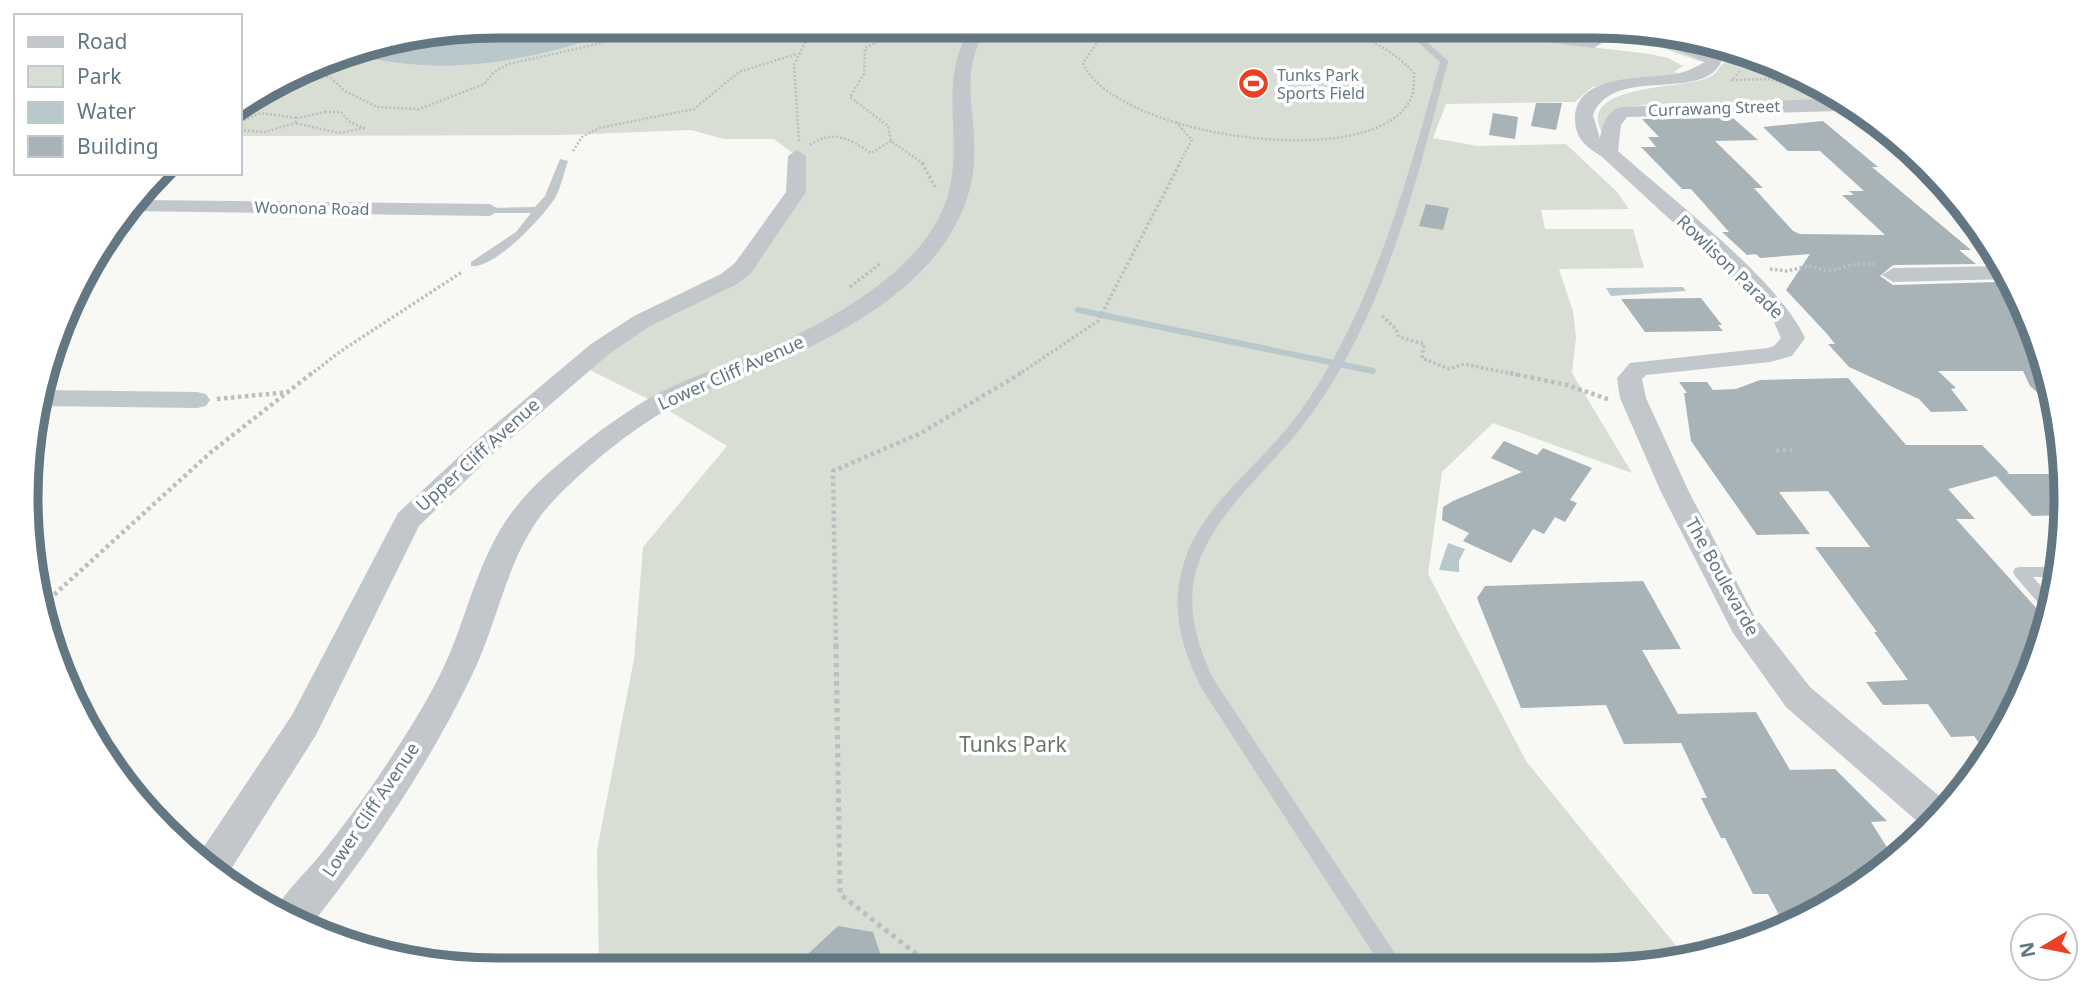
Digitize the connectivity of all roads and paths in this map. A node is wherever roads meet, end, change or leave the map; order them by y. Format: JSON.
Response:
{"nodes":[{"id":1,"x":608,"y":38,"type":"edge"},
{"id":2,"x":806,"y":38,"type":"edge"},
{"id":3,"x":885,"y":38,"type":"edge"},
{"id":4,"x":970,"y":38,"type":"edge"},
{"id":5,"x":1101,"y":38,"type":"edge"},
{"id":6,"x":1366,"y":38,"type":"edge"},
{"id":7,"x":1418,"y":38,"type":"edge"},
{"id":8,"x":1554,"y":38,"type":"edge"},
{"id":9,"x":1693,"y":49,"type":"edge"},
{"id":10,"x":796,"y":54,"type":"junction"},
{"id":11,"x":1705,"y":68,"type":"junction"},
{"id":12,"x":1740,"y":71,"type":"dead end"},
{"id":13,"x":318,"y":75,"type":"edge"},
{"id":14,"x":1783,"y":83,"type":"dead end"},
{"id":15,"x":1835,"y":106,"type":"edge"},
{"id":16,"x":250,"y":112,"type":"edge"},
{"id":17,"x":257,"y":114,"type":"junction"},
{"id":18,"x":297,"y":118,"type":"junction"},
{"id":19,"x":242,"y":121,"type":"edge"},
{"id":20,"x":295,"y":122,"type":"junction"},
{"id":21,"x":1176,"y":122,"type":"junction"},
{"id":22,"x":242,"y":130,"type":"edge"},
{"id":23,"x":891,"y":141,"type":"junction"},
{"id":24,"x":1608,"y":152,"type":"junction"},
{"id":25,"x":797,"y":156,"type":"junction"},
{"id":26,"x":563,"y":162,"type":"joint"},
{"id":27,"x":936,"y":196,"type":"dead end"},
{"id":28,"x":143,"y":206,"type":"edge"},
{"id":29,"x":490,"y":209,"type":"joint"},
{"id":30,"x":538,"y":210,"type":"junction"},
{"id":31,"x":885,"y":261,"type":"dead end"},
{"id":32,"x":475,"y":264,"type":"joint"},
{"id":33,"x":1734,"y":267,"type":"junction"},
{"id":34,"x":1886,"y":269,"type":"joint"},
{"id":35,"x":1996,"y":274,"type":"edge"},
{"id":36,"x":849,"y":288,"type":"dead end"},
{"id":37,"x":1365,"y":301,"type":"junction"},
{"id":38,"x":290,"y":392,"type":"junction"},
{"id":39,"x":49,"y":398,"type":"edge"},
{"id":40,"x":1633,"y":398,"type":"junction"},
{"id":41,"x":197,"y":400,"type":"joint"},
{"id":42,"x":1792,"y":450,"type":"dead end"},
{"id":43,"x":1776,"y":451,"type":"dead end"},
{"id":44,"x":2049,"y":572,"type":"edge"},
{"id":45,"x":50,"y":599,"type":"edge"},
{"id":46,"x":2043,"y":600,"type":"edge"},
{"id":47,"x":1931,"y":811,"type":"edge"},
{"id":48,"x":215,"y":861,"type":"edge"},
{"id":49,"x":298,"y":912,"type":"edge"},
{"id":50,"x":921,"y":958,"type":"edge"},
{"id":51,"x":1388,"y":958,"type":"edge"}],
"edges":[{"from":1,"to":13,"type":"path"},
{"from":2,"to":10,"type":"path"},
{"from":3,"to":23,"type":"path"},
{"from":4,"to":49,"type":"street","name":"Lower Cliff Avenue"},
{"from":5,"to":21,"type":"path"},
{"from":6,"to":21,"type":"path"},
{"from":7,"to":37,"type":"lane"},
{"from":8,"to":11,"type":"street"},
{"from":9,"to":11,"type":"street"},
{"from":10,"to":25,"type":"path"},
{"from":10,"to":26,"type":"path"},
{"from":11,"to":24,"type":"street","name":"Rowlison Parade"},
{"from":12,"to":14,"type":"path"},
{"from":15,"to":24,"type":"street","name":"Currawang Street"},
{"from":16,"to":17,"type":"path"},
{"from":17,"to":18,"type":"path"},
{"from":17,"to":19,"type":"path"},
{"from":18,"to":20,"type":"path"},
{"from":18,"to":20,"type":"path"},
{"from":20,"to":22,"type":"path"},
{"from":21,"to":50,"type":"path"},
{"from":23,"to":25,"type":"path"},
{"from":23,"to":27,"type":"path"},
{"from":24,"to":33,"type":"street","name":"Rowlison Parade"},
{"from":25,"to":48,"type":"street","name":"Upper Cliff Avenue"},
{"from":26,"to":30,"type":"lane"},
{"from":28,"to":29,"type":"street","name":"Woonona Road"},
{"from":29,"to":30,"type":"lane"},
{"from":30,"to":32,"type":"lane"},
{"from":31,"to":36,"type":"path"},
{"from":32,"to":38,"type":"path"},
{"from":33,"to":34,"type":"path"},
{"from":33,"to":40,"type":"street","name":"Rowlison Parade"},
{"from":34,"to":35,"type":"street"},
{"from":37,"to":40,"type":"path"},
{"from":37,"to":51,"type":"lane"},
{"from":38,"to":41,"type":"path"},
{"from":38,"to":45,"type":"path"},
{"from":39,"to":41,"type":"street"},
{"from":40,"to":47,"type":"street","name":"The Boulevarde"},
{"from":42,"to":43,"type":"path"},
{"from":44,"to":46,"type":"lane"}]}
